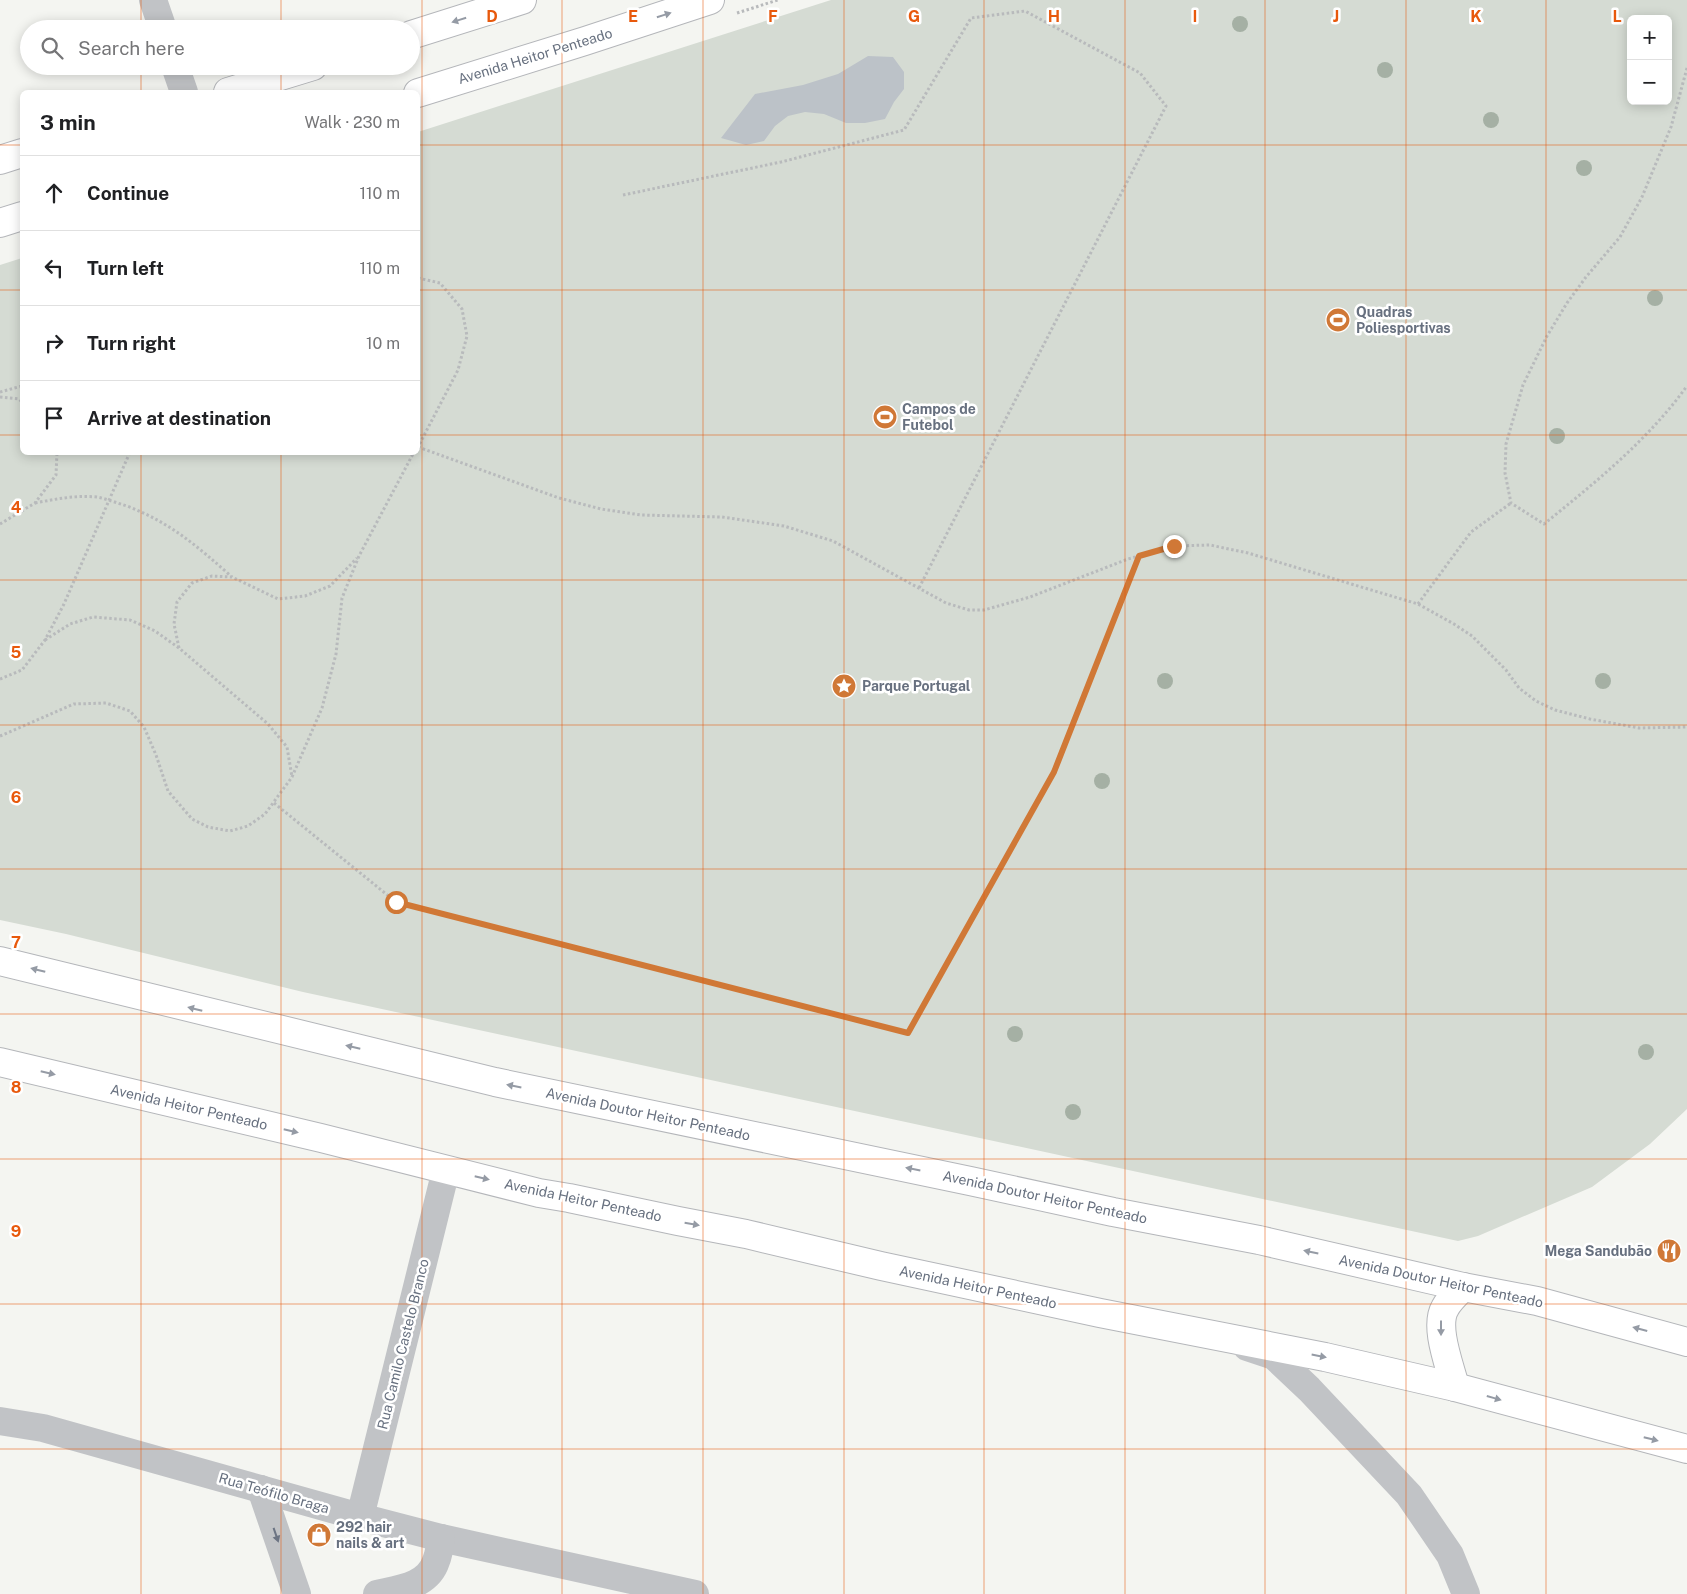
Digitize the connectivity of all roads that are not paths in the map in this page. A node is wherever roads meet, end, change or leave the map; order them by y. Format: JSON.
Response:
{"nodes":[{"id":1,"x":153,"y":0,"type":"edge"},
{"id":2,"x":522,"y":0,"type":"edge"},
{"id":3,"x":710,"y":0,"type":"edge"},
{"id":4,"x":160,"y":20,"type":"edge"},
{"id":5,"x":420,"y":31,"type":"edge"},
{"id":6,"x":178,"y":75,"type":"edge"},
{"id":7,"x":283,"y":75,"type":"edge"},
{"id":8,"x":183,"y":90,"type":"edge"},
{"id":9,"x":234,"y":90,"type":"edge"},
{"id":10,"x":420,"y":92,"type":"edge"},
{"id":11,"x":20,"y":154,"type":"edge"},
{"id":12,"x":0,"y":160,"type":"edge"},
{"id":13,"x":20,"y":217,"type":"edge"},
{"id":14,"x":0,"y":223,"type":"edge"},
{"id":15,"x":0,"y":961,"type":"edge"},
{"id":16,"x":0,"y":1062,"type":"edge"},
{"id":17,"x":446,"y":1170,"type":"junction"},
{"id":18,"x":1463,"y":1287,"type":"junction"},
{"id":19,"x":1219,"y":1337,"type":"junction"},
{"id":20,"x":1687,"y":1342,"type":"edge"},
{"id":21,"x":1455,"y":1387,"type":"junction"},
{"id":22,"x":0,"y":1421,"type":"edge"},
{"id":23,"x":1687,"y":1449,"type":"edge"},
{"id":24,"x":261,"y":1488,"type":"junction"},
{"id":25,"x":360,"y":1517,"type":"junction"},
{"id":26,"x":441,"y":1538,"type":"junction"},
{"id":27,"x":297,"y":1594,"type":"edge"},
{"id":28,"x":377,"y":1594,"type":"edge"},
{"id":29,"x":696,"y":1594,"type":"edge"},
{"id":30,"x":1466,"y":1594,"type":"edge"}],
"edges":[{"from":1,"to":4,"type":"street"},
{"from":2,"to":5,"type":"main road","one_way":true},
{"from":10,"to":3,"type":"main road","name":"Avenida Heitor Penteado","one_way":true},
{"from":6,"to":8,"type":"street"},
{"from":7,"to":9,"type":"main road"},
{"from":11,"to":12,"type":"main road"},
{"from":13,"to":14,"type":"main road"},
{"from":18,"to":15,"type":"main road","name":"Avenida Doutor Heitor Penteado","one_way":true},
{"from":16,"to":17,"type":"main road","name":"Avenida Heitor Penteado","one_way":true},
{"from":17,"to":19,"type":"main road","name":"Avenida Heitor Penteado","one_way":true},
{"from":17,"to":25,"type":"street","name":"Rua Camilo Castelo Branco"},
{"from":20,"to":18,"type":"main road","name":"Avenida Doutor Heitor Penteado","one_way":true},
{"from":18,"to":21,"type":"main road","one_way":true},
{"from":19,"to":21,"type":"main road","one_way":true},
{"from":19,"to":30,"type":"street"},
{"from":21,"to":23,"type":"main road","one_way":true},
{"from":22,"to":24,"type":"street","name":"Rua Teófilo Braga"},
{"from":24,"to":25,"type":"street","name":"Rua Teófilo Braga"},
{"from":24,"to":27,"type":"street","one_way":true},
{"from":25,"to":26,"type":"street","name":"Rua Teófilo Braga"},
{"from":26,"to":28,"type":"street"},
{"from":26,"to":29,"type":"street","name":"Rua Teófilo Braga"}]}
